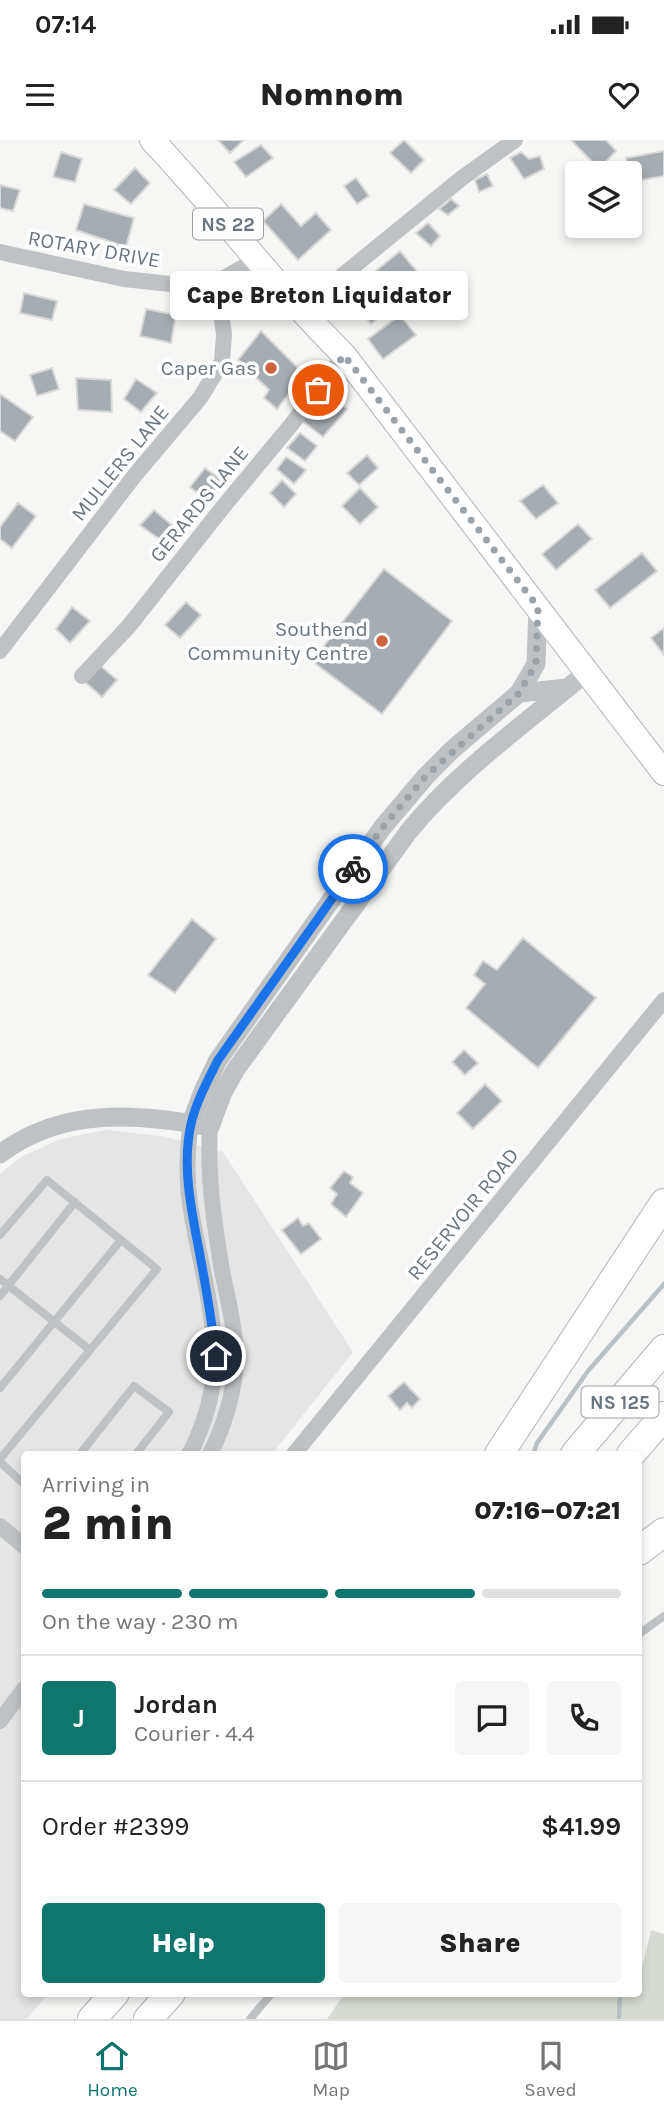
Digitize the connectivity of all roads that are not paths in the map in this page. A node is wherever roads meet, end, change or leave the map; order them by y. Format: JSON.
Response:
{"nodes":[{"id":1,"x":152,"y":140,"type":"edge"},
{"id":2,"x":515,"y":140,"type":"edge"},
{"id":3,"x":0,"y":252,"type":"edge"},
{"id":4,"x":257,"y":259,"type":"junction"},
{"id":5,"x":207,"y":288,"type":"junction"},
{"id":6,"x":300,"y":310,"type":"junction"},
{"id":7,"x":344,"y":355,"type":"junction"},
{"id":8,"x":538,"y":607,"type":"junction"},
{"id":9,"x":0,"y":651,"type":"edge"},
{"id":10,"x":82,"y":676,"type":"dead end"},
{"id":11,"x":578,"y":680,"type":"junction"},
{"id":12,"x":519,"y":693,"type":"junction"},
{"id":13,"x":664,"y":773,"type":"edge"},
{"id":14,"x":290,"y":958,"type":"junction"},
{"id":15,"x":308,"y":970,"type":"junction"},
{"id":16,"x":664,"y":1000,"type":"edge"},
{"id":17,"x":200,"y":1125,"type":"junction"},
{"id":18,"x":0,"y":1154,"type":"edge"},
{"id":19,"x":75,"y":1202,"type":"junction"},
{"id":20,"x":664,"y":1203,"type":"edge"},
{"id":21,"x":0,"y":1235,"type":"edge"},
{"id":22,"x":121,"y":1240,"type":"junction"},
{"id":23,"x":0,"y":1279,"type":"edge"},
{"id":24,"x":8,"y":1285,"type":"junction"},
{"id":25,"x":0,"y":1296,"type":"edge"},
{"id":26,"x":54,"y":1322,"type":"junction"},
{"id":27,"x":664,"y":1349,"type":"edge"},
{"id":28,"x":90,"y":1350,"type":"junction"},
{"id":29,"x":0,"y":1388,"type":"edge"},
{"id":30,"x":664,"y":1416,"type":"edge"},
{"id":31,"x":82,"y":1451,"type":"edge"},
{"id":32,"x":138,"y":1451,"type":"edge"},
{"id":33,"x":190,"y":1451,"type":"edge"},
{"id":34,"x":211,"y":1451,"type":"edge"},
{"id":35,"x":296,"y":1451,"type":"edge"},
{"id":36,"x":501,"y":1451,"type":"edge"},
{"id":37,"x":578,"y":1451,"type":"edge"},
{"id":38,"x":634,"y":1451,"type":"edge"},
{"id":39,"x":0,"y":1461,"type":"edge"},
{"id":40,"x":21,"y":1481,"type":"edge"},
{"id":41,"x":0,"y":1526,"type":"edge"},
{"id":42,"x":664,"y":1532,"type":"edge"},
{"id":43,"x":21,"y":1544,"type":"edge"},
{"id":44,"x":642,"y":1549,"type":"edge"},
{"id":45,"x":664,"y":1616,"type":"edge"},
{"id":46,"x":642,"y":1632,"type":"edge"},
{"id":47,"x":21,"y":1693,"type":"edge"},
{"id":48,"x":0,"y":1721,"type":"edge"},
{"id":49,"x":104,"y":1997,"type":"edge"},
{"id":50,"x":111,"y":1997,"type":"edge"},
{"id":51,"x":167,"y":1997,"type":"edge"},
{"id":52,"x":269,"y":1997,"type":"edge"},
{"id":53,"x":90,"y":2019,"type":"edge"},
{"id":54,"x":148,"y":2019,"type":"edge"},
{"id":55,"x":250,"y":2019,"type":"edge"}],
"edges":[{"from":1,"to":4,"type":"main road","number":"NS 22"},
{"from":2,"to":6,"type":"street"},
{"from":3,"to":5,"type":"street","name":"ROTARY DRIVE"},
{"from":4,"to":5,"type":"street"},
{"from":4,"to":6,"type":"main road","number":"NS 22"},
{"from":5,"to":9,"type":"street","name":"MULLERS LANE"},
{"from":6,"to":7,"type":"main road","number":"NS 22"},
{"from":7,"to":8,"type":"main road","number":"NS 22"},
{"from":7,"to":10,"type":"street","name":"GERARDS LANE"},
{"from":8,"to":11,"type":"main road","number":"NS 22"},
{"from":8,"to":12,"type":"street"},
{"from":11,"to":12,"type":"street"},
{"from":11,"to":13,"type":"main road","number":"NS 22"},
{"from":11,"to":15,"type":"street"},
{"from":12,"to":14,"type":"street"},
{"from":14,"to":15,"type":"lane"},
{"from":14,"to":17,"type":"street"},
{"from":15,"to":17,"type":"street"},
{"from":16,"to":35,"type":"street","name":"RESERVOIR ROAD"},
{"from":17,"to":18,"type":"street"},
{"from":17,"to":33,"type":"street"},
{"from":17,"to":34,"type":"street"},
{"from":19,"to":21,"type":"lane"},
{"from":19,"to":22,"type":"lane"},
{"from":19,"to":24,"type":"lane"},
{"from":20,"to":36,"type":"highway"},
{"from":22,"to":26,"type":"lane"},
{"from":22,"to":28,"type":"lane"},
{"from":23,"to":24,"type":"lane"},
{"from":24,"to":25,"type":"lane"},
{"from":24,"to":26,"type":"lane"},
{"from":26,"to":28,"type":"lane"},
{"from":26,"to":29,"type":"lane"},
{"from":27,"to":37,"type":"highway","number":"NS 125"},
{"from":28,"to":39,"type":"lane"},
{"from":30,"to":38,"type":"highway","number":"NS 125"},
{"from":31,"to":32,"type":"lane"},
{"from":39,"to":40,"type":"lane"},
{"from":41,"to":43,"type":"street"},
{"from":42,"to":44,"type":"highway"},
{"from":45,"to":46,"type":"lane"},
{"from":47,"to":48,"type":"street"},
{"from":49,"to":53,"type":"highway"},
{"from":50,"to":53,"type":"highway"},
{"from":51,"to":54,"type":"highway"},
{"from":52,"to":55,"type":"lane"}]}
